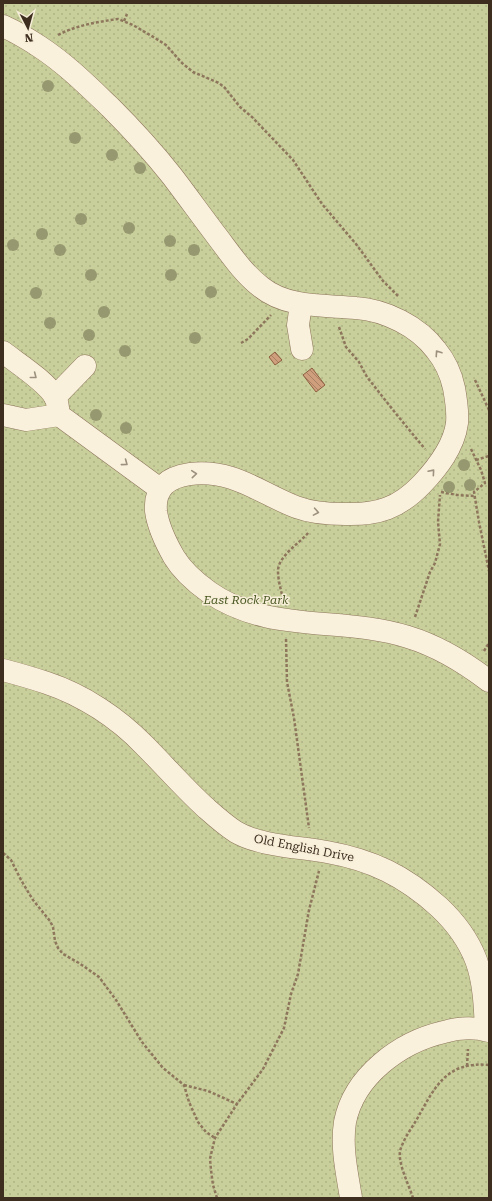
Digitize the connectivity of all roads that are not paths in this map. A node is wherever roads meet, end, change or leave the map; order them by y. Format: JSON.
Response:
{"nodes":[{"id":1,"x":3,"y":26,"type":"edge"},
{"id":2,"x":291,"y":301,"type":"junction"},
{"id":3,"x":302,"y":349,"type":"dead end"},
{"id":4,"x":3,"y":352,"type":"edge"},
{"id":5,"x":85,"y":366,"type":"dead end"},
{"id":6,"x":57,"y":406,"type":"junction"},
{"id":7,"x":3,"y":416,"type":"edge"},
{"id":8,"x":160,"y":489,"type":"junction"},
{"id":9,"x":3,"y":670,"type":"edge"},
{"id":10,"x":489,"y":681,"type":"edge"},
{"id":11,"x":488,"y":1030,"type":"edge"},
{"id":12,"x":351,"y":1198,"type":"edge"}],
"edges":[{"from":1,"to":2,"type":"street"},
{"from":2,"to":3,"type":"street"},
{"from":8,"to":2,"type":"street","one_way":true},
{"from":4,"to":6,"type":"street","one_way":true},
{"from":5,"to":6,"type":"street"},
{"from":6,"to":7,"type":"street"},
{"from":6,"to":8,"type":"street","one_way":true},
{"from":8,"to":10,"type":"street"},
{"from":9,"to":11,"type":"street","name":"Old English Drive"},
{"from":11,"to":12,"type":"street"}]}
